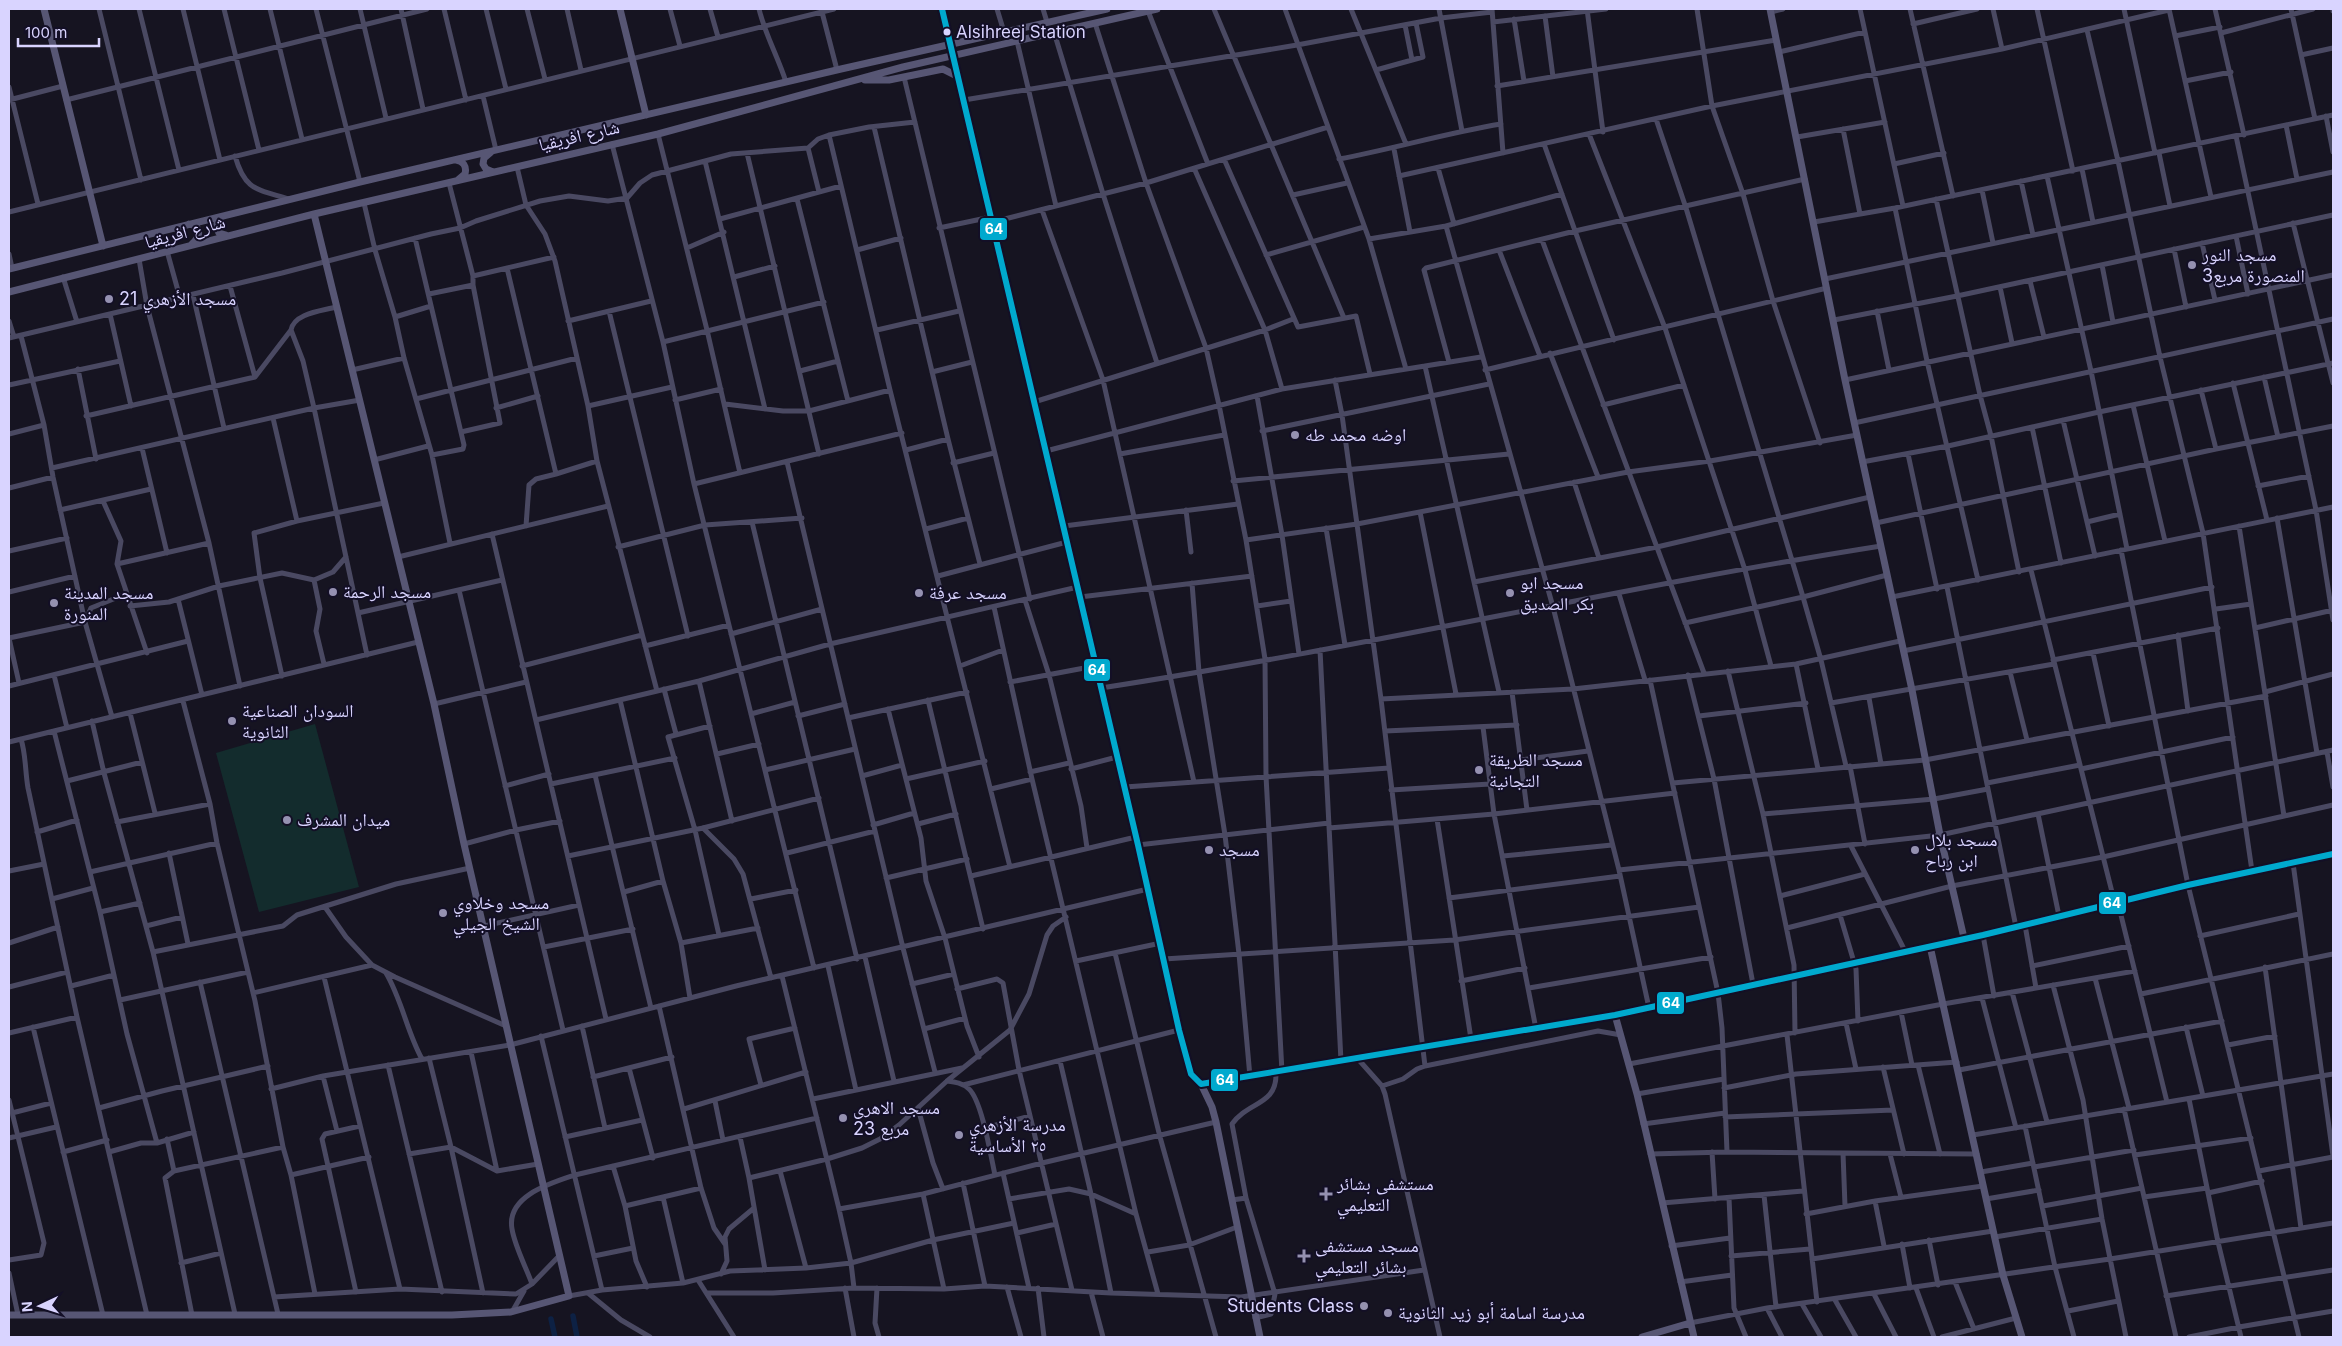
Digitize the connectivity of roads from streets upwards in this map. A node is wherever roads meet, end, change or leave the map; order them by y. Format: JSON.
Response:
{"nodes":[{"id":1,"x":44,"y":9,"type":"edge"},
{"id":2,"x":99,"y":9,"type":"edge"},
{"id":3,"x":139,"y":9,"type":"edge"},
{"id":4,"x":183,"y":9,"type":"edge"},
{"id":5,"x":224,"y":9,"type":"edge"},
{"id":6,"x":270,"y":9,"type":"edge"},
{"id":7,"x":316,"y":9,"type":"edge"},
{"id":8,"x":360,"y":9,"type":"edge"},
{"id":9,"x":427,"y":9,"type":"edge"},
{"id":10,"x":444,"y":9,"type":"edge"},
{"id":11,"x":486,"y":9,"type":"edge"},
{"id":12,"x":527,"y":9,"type":"edge"},
{"id":13,"x":567,"y":9,"type":"edge"},
{"id":14,"x":620,"y":9,"type":"edge"},
{"id":15,"x":670,"y":9,"type":"edge"},
{"id":16,"x":710,"y":9,"type":"edge"},
{"id":17,"x":759,"y":9,"type":"edge"},
{"id":18,"x":802,"y":9,"type":"edge"},
{"id":19,"x":834,"y":9,"type":"edge"},
{"id":20,"x":942,"y":9,"type":"edge"},
{"id":21,"x":997,"y":9,"type":"edge"},
{"id":22,"x":1043,"y":9,"type":"edge"},
{"id":23,"x":1107,"y":9,"type":"edge"},
{"id":24,"x":1157,"y":9,"type":"edge"},
{"id":25,"x":1214,"y":9,"type":"edge"},
{"id":26,"x":1284,"y":9,"type":"edge"},
{"id":27,"x":1351,"y":9,"type":"edge"},
{"id":28,"x":1439,"y":9,"type":"edge"},
{"id":29,"x":1606,"y":9,"type":"edge"},
{"id":30,"x":1697,"y":9,"type":"edge"},
{"id":31,"x":1783,"y":9,"type":"edge"},
{"id":32,"x":1860,"y":9,"type":"edge"},
{"id":33,"x":1910,"y":9,"type":"edge"},
{"id":34,"x":1977,"y":9,"type":"edge"},
{"id":35,"x":1993,"y":9,"type":"edge"},
{"id":36,"x":2037,"y":9,"type":"edge"},
{"id":37,"x":2124,"y":9,"type":"edge"},
{"id":38,"x":2169,"y":9,"type":"edge"},
{"id":39,"x":2216,"y":9,"type":"edge"},
{"id":40,"x":2314,"y":9,"type":"edge"},
{"id":41,"x":1492,"y":10,"type":"edge"},
{"id":42,"x":1587,"y":10,"type":"edge"},
{"id":43,"x":1770,"y":10,"type":"edge"},
{"id":44,"x":1090,"y":11,"type":"edge"},
{"id":45,"x":1148,"y":11,"type":"junction"},
{"id":46,"x":2292,"y":11,"type":"edge"},
{"id":47,"x":401,"y":12,"type":"edge"},
{"id":48,"x":822,"y":12,"type":"junction"},
{"id":49,"x":804,"y":16,"type":"junction"},
{"id":50,"x":1545,"y":16,"type":"junction"},
{"id":51,"x":1441,"y":18,"type":"junction"},
{"id":52,"x":1514,"y":19,"type":"junction"},
{"id":53,"x":2126,"y":19,"type":"junction"},
{"id":54,"x":1047,"y":22,"type":"junction"},
{"id":55,"x":1493,"y":22,"type":"junction"},
{"id":56,"x":1095,"y":23,"type":"junction"},
{"id":57,"x":1416,"y":23,"type":"junction"},
{"id":58,"x":1913,"y":24,"type":"junction"},
{"id":59,"x":363,"y":25,"type":"junction"},
{"id":60,"x":1405,"y":25,"type":"junction"},
{"id":61,"x":763,"y":26,"type":"junction"},
{"id":62,"x":2087,"y":30,"type":"junction"},
{"id":63,"x":2221,"y":30,"type":"junction"},
{"id":64,"x":1004,"y":32,"type":"junction"},
{"id":65,"x":1054,"y":32,"type":"junction"},
{"id":66,"x":1865,"y":32,"type":"junction"},
{"id":67,"x":1361,"y":33,"type":"junction"},
{"id":68,"x":322,"y":36,"type":"junction"},
{"id":69,"x":2175,"y":36,"type":"junction"},
{"id":70,"x":718,"y":37,"type":"junction"},
{"id":71,"x":1017,"y":40,"type":"junction"},
{"id":72,"x":1776,"y":40,"type":"junction"},
{"id":73,"x":2043,"y":40,"type":"junction"},
{"id":74,"x":949,"y":44,"type":"junction"},
{"id":75,"x":1297,"y":44,"type":"junction"},
{"id":76,"x":680,"y":46,"type":"junction"},
{"id":77,"x":279,"y":47,"type":"junction"},
{"id":78,"x":2333,"y":48,"type":"edge"},
{"id":79,"x":2002,"y":49,"type":"junction"},
{"id":80,"x":1779,"y":52,"type":"junction"},
{"id":81,"x":1234,"y":54,"type":"junction"},
{"id":82,"x":1703,"y":54,"type":"junction"},
{"id":83,"x":2301,"y":54,"type":"junction"},
{"id":84,"x":951,"y":55,"type":"junction"},
{"id":85,"x":236,"y":57,"type":"junction"},
{"id":86,"x":632,"y":57,"type":"junction"},
{"id":87,"x":1412,"y":60,"type":"junction"},
{"id":88,"x":1170,"y":65,"type":"junction"},
{"id":89,"x":1922,"y":65,"type":"junction"},
{"id":90,"x":197,"y":67,"type":"junction"},
{"id":91,"x":581,"y":70,"type":"junction"},
{"id":92,"x":836,"y":70,"type":"junction"},
{"id":93,"x":1376,"y":70,"type":"junction"},
{"id":94,"x":1594,"y":71,"type":"junction"},
{"id":95,"x":2231,"y":72,"type":"junction"},
{"id":96,"x":1111,"y":74,"type":"junction"},
{"id":97,"x":1874,"y":75,"type":"junction"},
{"id":98,"x":957,"y":76,"type":"junction"},
{"id":99,"x":904,"y":77,"type":"junction"},
{"id":100,"x":1553,"y":77,"type":"junction"},
{"id":101,"x":157,"y":78,"type":"junction"},
{"id":102,"x":545,"y":79,"type":"junction"},
{"id":103,"x":860,"y":79,"type":"junction"},
{"id":104,"x":1524,"y":81,"type":"junction"},
{"id":105,"x":2185,"y":81,"type":"junction"},
{"id":106,"x":786,"y":82,"type":"junction"},
{"id":107,"x":1070,"y":83,"type":"junction"},
{"id":108,"x":63,"y":86,"type":"junction"},
{"id":109,"x":1497,"y":86,"type":"junction"},
{"id":110,"x":9,"y":87,"type":"edge"},
{"id":111,"x":119,"y":87,"type":"junction"},
{"id":112,"x":506,"y":89,"type":"junction"},
{"id":113,"x":1026,"y":89,"type":"junction"},
{"id":114,"x":1787,"y":92,"type":"junction"},
{"id":115,"x":483,"y":96,"type":"junction"},
{"id":116,"x":10,"y":99,"type":"edge"},
{"id":117,"x":66,"y":100,"type":"junction"},
{"id":118,"x":466,"y":100,"type":"junction"},
{"id":119,"x":964,"y":100,"type":"junction"},
{"id":120,"x":1712,"y":106,"type":"junction"},
{"id":121,"x":423,"y":109,"type":"junction"},
{"id":122,"x":646,"y":115,"type":"junction"},
{"id":123,"x":2333,"y":115,"type":"edge"},
{"id":124,"x":2326,"y":116,"type":"junction"},
{"id":125,"x":386,"y":118,"type":"junction"},
{"id":126,"x":1656,"y":119,"type":"junction"},
{"id":127,"x":2315,"y":119,"type":"junction"},
{"id":128,"x":914,"y":122,"type":"junction"},
{"id":129,"x":1885,"y":122,"type":"junction"},
{"id":130,"x":1500,"y":124,"type":"junction"},
{"id":131,"x":2286,"y":125,"type":"junction"},
{"id":132,"x":874,"y":127,"type":"junction"},
{"id":133,"x":1328,"y":127,"type":"junction"},
{"id":134,"x":346,"y":129,"type":"junction"},
{"id":135,"x":1842,"y":129,"type":"junction"},
{"id":136,"x":1462,"y":131,"type":"junction"},
{"id":137,"x":1603,"y":132,"type":"junction"},
{"id":138,"x":658,"y":134,"type":"junction"},
{"id":139,"x":1589,"y":134,"type":"junction"},
{"id":140,"x":2244,"y":134,"type":"junction"},
{"id":141,"x":829,"y":135,"type":"junction"},
{"id":142,"x":2236,"y":136,"type":"junction"},
{"id":143,"x":1797,"y":138,"type":"junction"},
{"id":144,"x":302,"y":139,"type":"junction"},
{"id":145,"x":612,"y":144,"type":"junction"},
{"id":146,"x":1406,"y":144,"type":"junction"},
{"id":147,"x":1544,"y":144,"type":"junction"},
{"id":148,"x":2199,"y":144,"type":"junction"},
{"id":149,"x":1271,"y":146,"type":"junction"},
{"id":150,"x":808,"y":148,"type":"junction"},
{"id":151,"x":1394,"y":149,"type":"junction"},
{"id":152,"x":259,"y":150,"type":"junction"},
{"id":153,"x":494,"y":150,"type":"junction"},
{"id":154,"x":2333,"y":152,"type":"edge"},
{"id":155,"x":747,"y":153,"type":"junction"},
{"id":156,"x":1503,"y":153,"type":"junction"},
{"id":157,"x":1944,"y":153,"type":"junction"},
{"id":158,"x":2157,"y":153,"type":"junction"},
{"id":159,"x":235,"y":156,"type":"junction"},
{"id":160,"x":1224,"y":159,"type":"junction"},
{"id":161,"x":1339,"y":159,"type":"junction"},
{"id":162,"x":220,"y":160,"type":"junction"},
{"id":163,"x":453,"y":160,"type":"junction"},
{"id":164,"x":705,"y":161,"type":"junction"},
{"id":165,"x":2118,"y":161,"type":"junction"},
{"id":166,"x":1208,"y":164,"type":"junction"},
{"id":167,"x":1894,"y":164,"type":"junction"},
{"id":168,"x":517,"y":167,"type":"junction"},
{"id":169,"x":1194,"y":168,"type":"junction"},
{"id":170,"x":1438,"y":168,"type":"junction"},
{"id":171,"x":2082,"y":169,"type":"junction"},
{"id":172,"x":179,"y":170,"type":"junction"},
{"id":173,"x":497,"y":171,"type":"junction"},
{"id":174,"x":668,"y":171,"type":"junction"},
{"id":175,"x":2073,"y":171,"type":"junction"},
{"id":176,"x":2333,"y":172,"type":"edge"},
{"id":177,"x":1399,"y":176,"type":"junction"},
{"id":178,"x":2048,"y":176,"type":"junction"},
{"id":179,"x":1805,"y":179,"type":"junction"},
{"id":180,"x":2297,"y":179,"type":"junction"},
{"id":181,"x":141,"y":180,"type":"junction"},
{"id":182,"x":2021,"y":181,"type":"junction"},
{"id":183,"x":360,"y":182,"type":"junction"},
{"id":184,"x":452,"y":182,"type":"junction"},
{"id":185,"x":1146,"y":183,"type":"junction"},
{"id":186,"x":1347,"y":183,"type":"junction"},
{"id":187,"x":842,"y":186,"type":"junction"},
{"id":188,"x":1982,"y":190,"type":"junction"},
{"id":189,"x":2248,"y":190,"type":"junction"},
{"id":190,"x":89,"y":192,"type":"junction"},
{"id":191,"x":819,"y":192,"type":"junction"},
{"id":192,"x":1103,"y":194,"type":"junction"},
{"id":193,"x":1562,"y":194,"type":"junction"},
{"id":194,"x":1742,"y":194,"type":"junction"},
{"id":195,"x":1293,"y":195,"type":"junction"},
{"id":196,"x":1953,"y":196,"type":"junction"},
{"id":197,"x":2211,"y":197,"type":"junction"},
{"id":198,"x":627,"y":198,"type":"junction"},
{"id":199,"x":289,"y":199,"type":"junction"},
{"id":200,"x":797,"y":199,"type":"junction"},
{"id":201,"x":1936,"y":199,"type":"junction"},
{"id":202,"x":364,"y":203,"type":"junction"},
{"id":203,"x":38,"y":204,"type":"junction"},
{"id":204,"x":526,"y":205,"type":"junction"},
{"id":205,"x":1056,"y":206,"type":"junction"},
{"id":206,"x":1903,"y":206,"type":"junction"},
{"id":207,"x":2170,"y":206,"type":"junction"},
{"id":208,"x":1686,"y":208,"type":"junction"},
{"id":209,"x":1895,"y":208,"type":"junction"},
{"id":210,"x":761,"y":209,"type":"junction"},
{"id":211,"x":1042,"y":210,"type":"junction"},
{"id":212,"x":9,"y":212,"type":"edge"},
{"id":213,"x":314,"y":214,"type":"junction"},
{"id":214,"x":1860,"y":214,"type":"junction"},
{"id":215,"x":2130,"y":214,"type":"junction"},
{"id":216,"x":225,"y":215,"type":"junction"},
{"id":217,"x":2333,"y":215,"type":"edge"},
{"id":218,"x":720,"y":218,"type":"junction"},
{"id":219,"x":992,"y":220,"type":"junction"},
{"id":220,"x":1622,"y":221,"type":"junction"},
{"id":221,"x":1814,"y":222,"type":"junction"},
{"id":222,"x":2093,"y":222,"type":"junction"},
{"id":223,"x":189,"y":224,"type":"junction"},
{"id":224,"x":1454,"y":224,"type":"junction"},
{"id":225,"x":2294,"y":224,"type":"junction"},
{"id":226,"x":1446,"y":226,"type":"junction"},
{"id":227,"x":1364,"y":227,"type":"junction"},
{"id":228,"x":460,"y":228,"type":"junction"},
{"id":229,"x":939,"y":228,"type":"junction"},
{"id":230,"x":2059,"y":229,"type":"junction"},
{"id":231,"x":1575,"y":231,"type":"junction"},
{"id":232,"x":2256,"y":231,"type":"junction"},
{"id":233,"x":724,"y":232,"type":"junction"},
{"id":234,"x":1410,"y":232,"type":"junction"},
{"id":235,"x":230,"y":235,"type":"junction"},
{"id":236,"x":2033,"y":235,"type":"junction"},
{"id":237,"x":2236,"y":236,"type":"junction"},
{"id":238,"x":415,"y":238,"type":"junction"},
{"id":239,"x":901,"y":238,"type":"junction"},
{"id":240,"x":1369,"y":239,"type":"junction"},
{"id":241,"x":1542,"y":240,"type":"junction"},
{"id":242,"x":1312,"y":241,"type":"junction"},
{"id":243,"x":2202,"y":242,"type":"junction"},
{"id":244,"x":1993,"y":243,"type":"junction"},
{"id":245,"x":192,"y":244,"type":"junction"},
{"id":246,"x":103,"y":246,"type":"junction"},
{"id":247,"x":687,"y":248,"type":"junction"},
{"id":248,"x":2174,"y":249,"type":"junction"},
{"id":249,"x":375,"y":250,"type":"junction"},
{"id":250,"x":857,"y":250,"type":"junction"},
{"id":251,"x":1500,"y":250,"type":"junction"},
{"id":252,"x":167,"y":251,"type":"junction"},
{"id":253,"x":1947,"y":253,"type":"junction"},
{"id":254,"x":9,"y":254,"type":"edge"},
{"id":255,"x":1266,"y":255,"type":"junction"},
{"id":256,"x":554,"y":257,"type":"junction"},
{"id":257,"x":2139,"y":257,"type":"junction"},
{"id":258,"x":139,"y":259,"type":"junction"},
{"id":259,"x":1456,"y":260,"type":"junction"},
{"id":260,"x":326,"y":262,"type":"junction"},
{"id":261,"x":1907,"y":263,"type":"junction"},
{"id":262,"x":2102,"y":265,"type":"junction"},
{"id":263,"x":775,"y":266,"type":"junction"},
{"id":264,"x":10,"y":268,"type":"edge"},
{"id":265,"x":507,"y":268,"type":"junction"},
{"id":266,"x":2068,"y":272,"type":"junction"},
{"id":267,"x":473,"y":276,"type":"junction"},
{"id":268,"x":2333,"y":276,"type":"edge"},
{"id":269,"x":63,"y":277,"type":"junction"},
{"id":270,"x":734,"y":277,"type":"junction"},
{"id":271,"x":1825,"y":279,"type":"junction"},
{"id":272,"x":2030,"y":281,"type":"junction"},
{"id":273,"x":2308,"y":281,"type":"junction"},
{"id":274,"x":473,"y":285,"type":"junction"},
{"id":275,"x":230,"y":286,"type":"junction"},
{"id":276,"x":2000,"y":287,"type":"junction"},
{"id":277,"x":1827,"y":288,"type":"junction"},
{"id":278,"x":2269,"y":289,"type":"junction"},
{"id":279,"x":9,"y":292,"type":"edge"},
{"id":280,"x":429,"y":294,"type":"junction"},
{"id":281,"x":2248,"y":294,"type":"junction"},
{"id":282,"x":193,"y":295,"type":"junction"},
{"id":283,"x":1957,"y":296,"type":"junction"},
{"id":284,"x":180,"y":298,"type":"junction"},
{"id":285,"x":2215,"y":300,"type":"junction"},
{"id":286,"x":651,"y":301,"type":"junction"},
{"id":287,"x":824,"y":302,"type":"junction"},
{"id":288,"x":1773,"y":302,"type":"junction"},
{"id":289,"x":1916,"y":304,"type":"junction"},
{"id":290,"x":147,"y":306,"type":"junction"},
{"id":291,"x":336,"y":306,"type":"junction"},
{"id":292,"x":431,"y":306,"type":"junction"},
{"id":293,"x":2186,"y":307,"type":"junction"},
{"id":294,"x":609,"y":311,"type":"junction"},
{"id":295,"x":959,"y":311,"type":"junction"},
{"id":296,"x":1877,"y":311,"type":"junction"},
{"id":297,"x":786,"y":312,"type":"junction"},
{"id":298,"x":110,"y":314,"type":"junction"},
{"id":299,"x":2151,"y":314,"type":"junction"},
{"id":300,"x":1718,"y":315,"type":"junction"},
{"id":301,"x":396,"y":317,"type":"junction"},
{"id":302,"x":1344,"y":318,"type":"junction"},
{"id":303,"x":2333,"y":318,"type":"edge"},
{"id":304,"x":1293,"y":319,"type":"junction"},
{"id":305,"x":921,"y":320,"type":"junction"},
{"id":306,"x":1834,"y":320,"type":"junction"},
{"id":307,"x":9,"y":321,"type":"edge"},
{"id":308,"x":568,"y":321,"type":"junction"},
{"id":309,"x":77,"y":322,"type":"junction"},
{"id":310,"x":745,"y":322,"type":"junction"},
{"id":311,"x":2113,"y":322,"type":"junction"},
{"id":312,"x":2318,"y":322,"type":"junction"},
{"id":313,"x":1665,"y":328,"type":"junction"},
{"id":314,"x":2080,"y":329,"type":"junction"},
{"id":315,"x":291,"y":330,"type":"junction"},
{"id":316,"x":708,"y":330,"type":"junction"},
{"id":317,"x":877,"y":330,"type":"junction"},
{"id":318,"x":1265,"y":330,"type":"junction"},
{"id":319,"x":2278,"y":330,"type":"junction"},
{"id":320,"x":21,"y":336,"type":"junction"},
{"id":321,"x":2044,"y":337,"type":"junction"},
{"id":322,"x":12,"y":338,"type":"edge"},
{"id":323,"x":1614,"y":340,"type":"junction"},
{"id":324,"x":663,"y":342,"type":"junction"},
{"id":325,"x":2012,"y":343,"type":"junction"},
{"id":326,"x":1582,"y":347,"type":"junction"},
{"id":327,"x":1206,"y":348,"type":"junction"},
{"id":328,"x":1971,"y":352,"type":"junction"},
{"id":329,"x":1550,"y":353,"type":"junction"},
{"id":330,"x":1540,"y":356,"type":"junction"},
{"id":331,"x":1482,"y":357,"type":"junction"},
{"id":332,"x":2160,"y":357,"type":"junction"},
{"id":333,"x":404,"y":358,"type":"junction"},
{"id":334,"x":577,"y":358,"type":"junction"},
{"id":335,"x":120,"y":361,"type":"junction"},
{"id":336,"x":838,"y":361,"type":"junction"},
{"id":337,"x":1927,"y":361,"type":"junction"},
{"id":338,"x":972,"y":362,"type":"junction"},
{"id":339,"x":1449,"y":362,"type":"junction"},
{"id":340,"x":1157,"y":364,"type":"junction"},
{"id":341,"x":2331,"y":364,"type":"edge"},
{"id":342,"x":1425,"y":366,"type":"junction"},
{"id":343,"x":78,"y":369,"type":"junction"},
{"id":344,"x":531,"y":369,"type":"junction"},
{"id":345,"x":352,"y":370,"type":"junction"},
{"id":346,"x":1406,"y":370,"type":"junction"},
{"id":347,"x":1486,"y":370,"type":"junction"},
{"id":348,"x":1888,"y":370,"type":"junction"},
{"id":349,"x":800,"y":371,"type":"junction"},
{"id":350,"x":2091,"y":371,"type":"junction"},
{"id":351,"x":932,"y":372,"type":"junction"},
{"id":352,"x":2287,"y":372,"type":"junction"},
{"id":353,"x":1370,"y":374,"type":"junction"},
{"id":354,"x":255,"y":377,"type":"junction"},
{"id":355,"x":2264,"y":377,"type":"junction"},
{"id":356,"x":31,"y":380,"type":"junction"},
{"id":357,"x":1103,"y":380,"type":"junction"},
{"id":358,"x":1335,"y":380,"type":"junction"},
{"id":359,"x":1845,"y":380,"type":"junction"},
{"id":360,"x":491,"y":382,"type":"junction"},
{"id":361,"x":2233,"y":383,"type":"junction"},
{"id":362,"x":2333,"y":383,"type":"edge"},
{"id":363,"x":1489,"y":384,"type":"junction"},
{"id":364,"x":9,"y":385,"type":"edge"},
{"id":365,"x":1684,"y":385,"type":"junction"},
{"id":366,"x":214,"y":387,"type":"junction"},
{"id":367,"x":672,"y":387,"type":"junction"},
{"id":368,"x":721,"y":389,"type":"junction"},
{"id":369,"x":1282,"y":389,"type":"junction"},
{"id":370,"x":890,"y":390,"type":"junction"},
{"id":371,"x":2201,"y":390,"type":"junction"},
{"id":372,"x":452,"y":391,"type":"junction"},
{"id":373,"x":1980,"y":395,"type":"junction"},
{"id":374,"x":172,"y":396,"type":"junction"},
{"id":375,"x":538,"y":396,"type":"junction"},
{"id":376,"x":1256,"y":396,"type":"junction"},
{"id":377,"x":1431,"y":396,"type":"junction"},
{"id":378,"x":2171,"y":397,"type":"junction"},
{"id":379,"x":629,"y":398,"type":"junction"},
{"id":380,"x":416,"y":399,"type":"junction"},
{"id":381,"x":360,"y":400,"type":"junction"},
{"id":382,"x":675,"y":400,"type":"junction"},
{"id":383,"x":848,"y":401,"type":"junction"},
{"id":384,"x":1034,"y":402,"type":"junction"},
{"id":385,"x":725,"y":404,"type":"junction"},
{"id":386,"x":1220,"y":404,"type":"junction"},
{"id":387,"x":1937,"y":404,"type":"junction"},
{"id":388,"x":1603,"y":405,"type":"junction"},
{"id":389,"x":2133,"y":405,"type":"junction"},
{"id":390,"x":131,"y":406,"type":"junction"},
{"id":391,"x":588,"y":406,"type":"junction"},
{"id":392,"x":314,"y":408,"type":"junction"},
{"id":393,"x":496,"y":408,"type":"junction"},
{"id":394,"x":765,"y":409,"type":"junction"},
{"id":395,"x":809,"y":411,"type":"junction"},
{"id":396,"x":2099,"y":412,"type":"junction"},
{"id":397,"x":1342,"y":415,"type":"junction"},
{"id":398,"x":86,"y":416,"type":"junction"},
{"id":399,"x":273,"y":418,"type":"junction"},
{"id":400,"x":2063,"y":420,"type":"junction"},
{"id":401,"x":1854,"y":424,"type":"junction"},
{"id":402,"x":44,"y":425,"type":"junction"},
{"id":403,"x":2333,"y":426,"type":"edge"},
{"id":404,"x":2032,"y":427,"type":"junction"},
{"id":405,"x":224,"y":428,"type":"junction"},
{"id":406,"x":1262,"y":431,"type":"junction"},
{"id":407,"x":461,"y":432,"type":"junction"},
{"id":408,"x":1115,"y":432,"type":"junction"},
{"id":409,"x":2300,"y":432,"type":"junction"},
{"id":410,"x":902,"y":433,"type":"junction"},
{"id":411,"x":9,"y":434,"type":"edge"},
{"id":412,"x":1224,"y":435,"type":"junction"},
{"id":413,"x":1857,"y":435,"type":"junction"},
{"id":414,"x":1991,"y":436,"type":"junction"},
{"id":415,"x":2278,"y":436,"type":"junction"},
{"id":416,"x":182,"y":438,"type":"junction"},
{"id":417,"x":948,"y":439,"type":"junction"},
{"id":418,"x":1820,"y":442,"type":"junction"},
{"id":419,"x":2248,"y":443,"type":"junction"},
{"id":420,"x":428,"y":446,"type":"junction"},
{"id":421,"x":1948,"y":446,"type":"junction"},
{"id":422,"x":142,"y":448,"type":"junction"},
{"id":423,"x":2216,"y":449,"type":"junction"},
{"id":424,"x":906,"y":450,"type":"junction"},
{"id":425,"x":1046,"y":451,"type":"junction"},
{"id":426,"x":994,"y":453,"type":"junction"},
{"id":427,"x":1758,"y":453,"type":"junction"},
{"id":428,"x":819,"y":454,"type":"junction"},
{"id":429,"x":1120,"y":454,"type":"junction"},
{"id":430,"x":1509,"y":454,"type":"junction"},
{"id":431,"x":1908,"y":454,"type":"junction"},
{"id":432,"x":432,"y":455,"type":"junction"},
{"id":433,"x":2184,"y":456,"type":"junction"},
{"id":434,"x":96,"y":459,"type":"junction"},
{"id":435,"x":374,"y":460,"type":"junction"},
{"id":436,"x":597,"y":461,"type":"junction"},
{"id":437,"x":1447,"y":461,"type":"junction"},
{"id":438,"x":1710,"y":461,"type":"junction"},
{"id":439,"x":787,"y":462,"type":"junction"},
{"id":440,"x":1862,"y":462,"type":"junction"},
{"id":441,"x":954,"y":463,"type":"junction"},
{"id":442,"x":2148,"y":465,"type":"junction"},
{"id":443,"x":52,"y":468,"type":"junction"},
{"id":444,"x":1349,"y":468,"type":"junction"},
{"id":445,"x":1628,"y":472,"type":"junction"},
{"id":446,"x":740,"y":473,"type":"junction"},
{"id":447,"x":2112,"y":473,"type":"junction"},
{"id":448,"x":556,"y":474,"type":"junction"},
{"id":449,"x":2309,"y":476,"type":"junction"},
{"id":450,"x":53,"y":477,"type":"junction"},
{"id":451,"x":1271,"y":477,"type":"junction"},
{"id":452,"x":1598,"y":477,"type":"junction"},
{"id":453,"x":2077,"y":480,"type":"junction"},
{"id":454,"x":1233,"y":481,"type":"junction"},
{"id":455,"x":1574,"y":482,"type":"junction"},
{"id":456,"x":694,"y":484,"type":"junction"},
{"id":457,"x":2045,"y":486,"type":"junction"},
{"id":458,"x":2258,"y":486,"type":"junction"},
{"id":459,"x":9,"y":488,"type":"edge"},
{"id":460,"x":151,"y":490,"type":"junction"},
{"id":461,"x":1521,"y":494,"type":"junction"},
{"id":462,"x":2003,"y":495,"type":"junction"},
{"id":463,"x":1870,"y":497,"type":"junction"},
{"id":464,"x":104,"y":501,"type":"junction"},
{"id":465,"x":384,"y":503,"type":"junction"},
{"id":466,"x":1238,"y":504,"type":"junction"},
{"id":467,"x":1962,"y":504,"type":"junction"},
{"id":468,"x":1456,"y":505,"type":"junction"},
{"id":469,"x":608,"y":506,"type":"junction"},
{"id":470,"x":2333,"y":506,"type":"edge"},
{"id":471,"x":60,"y":510,"type":"junction"},
{"id":472,"x":1186,"y":510,"type":"junction"},
{"id":473,"x":2316,"y":510,"type":"junction"},
{"id":474,"x":1420,"y":512,"type":"junction"},
{"id":475,"x":1920,"y":512,"type":"junction"},
{"id":476,"x":337,"y":514,"type":"junction"},
{"id":477,"x":2120,"y":514,"type":"junction"},
{"id":478,"x":1134,"y":517,"type":"junction"},
{"id":479,"x":802,"y":518,"type":"junction"},
{"id":480,"x":968,"y":518,"type":"junction"},
{"id":481,"x":2277,"y":518,"type":"junction"},
{"id":482,"x":1779,"y":520,"type":"junction"},
{"id":483,"x":2267,"y":520,"type":"junction"},
{"id":484,"x":297,"y":521,"type":"junction"},
{"id":485,"x":752,"y":522,"type":"junction"},
{"id":486,"x":2087,"y":522,"type":"junction"},
{"id":487,"x":1876,"y":523,"type":"junction"},
{"id":488,"x":1357,"y":524,"type":"junction"},
{"id":489,"x":705,"y":525,"type":"junction"},
{"id":490,"x":526,"y":526,"type":"junction"},
{"id":491,"x":1064,"y":526,"type":"junction"},
{"id":492,"x":2239,"y":526,"type":"junction"},
{"id":493,"x":1326,"y":528,"type":"junction"},
{"id":494,"x":926,"y":529,"type":"junction"},
{"id":495,"x":1732,"y":530,"type":"junction"},
{"id":496,"x":2203,"y":533,"type":"junction"},
{"id":497,"x":492,"y":534,"type":"junction"},
{"id":498,"x":663,"y":535,"type":"junction"},
{"id":499,"x":1282,"y":535,"type":"junction"},
{"id":500,"x":67,"y":538,"type":"junction"},
{"id":501,"x":1246,"y":540,"type":"junction"},
{"id":502,"x":2165,"y":541,"type":"junction"},
{"id":503,"x":1068,"y":542,"type":"junction"},
{"id":504,"x":209,"y":544,"type":"junction"},
{"id":505,"x":450,"y":544,"type":"junction"},
{"id":506,"x":1881,"y":546,"type":"junction"},
{"id":507,"x":618,"y":547,"type":"junction"},
{"id":508,"x":1657,"y":547,"type":"junction"},
{"id":509,"x":2124,"y":549,"type":"junction"},
{"id":510,"x":9,"y":551,"type":"edge"},
{"id":511,"x":1190,"y":552,"type":"dead end"},
{"id":512,"x":167,"y":553,"type":"junction"},
{"id":513,"x":1019,"y":553,"type":"junction"},
{"id":514,"x":2094,"y":556,"type":"junction"},
{"id":515,"x":346,"y":557,"type":"junction"},
{"id":516,"x":398,"y":557,"type":"junction"},
{"id":517,"x":1599,"y":558,"type":"junction"},
{"id":518,"x":1791,"y":560,"type":"junction"},
{"id":519,"x":2061,"y":563,"type":"junction"},
{"id":520,"x":117,"y":564,"type":"junction"},
{"id":521,"x":980,"y":564,"type":"junction"},
{"id":522,"x":1542,"y":568,"type":"junction"},
{"id":523,"x":1745,"y":570,"type":"junction"},
{"id":524,"x":2031,"y":570,"type":"junction"},
{"id":525,"x":2019,"y":572,"type":"junction"},
{"id":526,"x":1887,"y":575,"type":"junction"},
{"id":527,"x":75,"y":576,"type":"junction"},
{"id":528,"x":938,"y":576,"type":"junction"},
{"id":529,"x":1252,"y":576,"type":"junction"},
{"id":530,"x":260,"y":578,"type":"junction"},
{"id":531,"x":314,"y":580,"type":"junction"},
{"id":532,"x":502,"y":580,"type":"junction"},
{"id":533,"x":1978,"y":580,"type":"junction"},
{"id":534,"x":1192,"y":582,"type":"junction"},
{"id":535,"x":1474,"y":582,"type":"junction"},
{"id":536,"x":1670,"y":584,"type":"junction"},
{"id":537,"x":219,"y":586,"type":"junction"},
{"id":538,"x":1078,"y":587,"type":"junction"},
{"id":539,"x":1947,"y":587,"type":"junction"},
{"id":540,"x":2212,"y":587,"type":"junction"},
{"id":541,"x":1150,"y":588,"type":"junction"},
{"id":542,"x":1937,"y":589,"type":"junction"},
{"id":543,"x":459,"y":590,"type":"junction"},
{"id":544,"x":9,"y":592,"type":"edge"},
{"id":545,"x":126,"y":594,"type":"junction"},
{"id":546,"x":1619,"y":594,"type":"junction"},
{"id":547,"x":1080,"y":597,"type":"junction"},
{"id":548,"x":1803,"y":597,"type":"junction"},
{"id":549,"x":1892,"y":597,"type":"junction"},
{"id":550,"x":178,"y":599,"type":"junction"},
{"id":551,"x":1028,"y":599,"type":"junction"},
{"id":552,"x":1291,"y":601,"type":"junction"},
{"id":553,"x":408,"y":602,"type":"junction"},
{"id":554,"x":2133,"y":603,"type":"junction"},
{"id":555,"x":2251,"y":604,"type":"junction"},
{"id":556,"x":130,"y":606,"type":"junction"},
{"id":557,"x":1257,"y":606,"type":"junction"},
{"id":558,"x":1553,"y":607,"type":"junction"},
{"id":559,"x":994,"y":608,"type":"junction"},
{"id":560,"x":1756,"y":608,"type":"junction"},
{"id":561,"x":822,"y":609,"type":"junction"},
{"id":562,"x":2216,"y":609,"type":"junction"},
{"id":563,"x":2332,"y":610,"type":"edge"},
{"id":564,"x":358,"y":613,"type":"junction"},
{"id":565,"x":948,"y":618,"type":"junction"},
{"id":566,"x":2294,"y":619,"type":"junction"},
{"id":567,"x":1482,"y":620,"type":"junction"},
{"id":568,"x":2333,"y":620,"type":"edge"},
{"id":569,"x":85,"y":622,"type":"junction"},
{"id":570,"x":775,"y":622,"type":"junction"},
{"id":571,"x":2044,"y":622,"type":"junction"},
{"id":572,"x":1685,"y":623,"type":"junction"},
{"id":573,"x":729,"y":625,"type":"junction"},
{"id":574,"x":1442,"y":627,"type":"junction"},
{"id":575,"x":2218,"y":628,"type":"junction"},
{"id":576,"x":2255,"y":628,"type":"junction"},
{"id":577,"x":732,"y":634,"type":"junction"},
{"id":578,"x":642,"y":635,"type":"junction"},
{"id":579,"x":2178,"y":635,"type":"junction"},
{"id":580,"x":688,"y":636,"type":"junction"},
{"id":581,"x":9,"y":638,"type":"edge"},
{"id":582,"x":1958,"y":638,"type":"junction"},
{"id":583,"x":1373,"y":640,"type":"junction"},
{"id":584,"x":1900,"y":641,"type":"junction"},
{"id":585,"x":188,"y":642,"type":"junction"},
{"id":586,"x":418,"y":642,"type":"junction"},
{"id":587,"x":2140,"y":643,"type":"junction"},
{"id":588,"x":830,"y":644,"type":"junction"},
{"id":589,"x":1345,"y":645,"type":"junction"},
{"id":590,"x":645,"y":646,"type":"junction"},
{"id":591,"x":1003,"y":650,"type":"junction"},
{"id":592,"x":1320,"y":650,"type":"junction"},
{"id":593,"x":1903,"y":651,"type":"junction"},
{"id":594,"x":147,"y":653,"type":"junction"},
{"id":595,"x":2093,"y":653,"type":"junction"},
{"id":596,"x":1299,"y":654,"type":"junction"},
{"id":597,"x":367,"y":655,"type":"junction"},
{"id":598,"x":783,"y":656,"type":"junction"},
{"id":599,"x":1265,"y":659,"type":"junction"},
{"id":600,"x":1821,"y":660,"type":"junction"},
{"id":601,"x":2054,"y":662,"type":"junction"},
{"id":602,"x":97,"y":664,"type":"junction"},
{"id":603,"x":324,"y":664,"type":"junction"},
{"id":604,"x":1796,"y":664,"type":"junction"},
{"id":605,"x":522,"y":666,"type":"junction"},
{"id":606,"x":960,"y":666,"type":"junction"},
{"id":607,"x":1095,"y":666,"type":"junction"},
{"id":608,"x":1771,"y":666,"type":"junction"},
{"id":609,"x":740,"y":669,"type":"junction"},
{"id":610,"x":1728,"y":671,"type":"junction"},
{"id":611,"x":1199,"y":672,"type":"junction"},
{"id":612,"x":2010,"y":672,"type":"junction"},
{"id":613,"x":1704,"y":673,"type":"junction"},
{"id":614,"x":2333,"y":674,"type":"edge"},
{"id":615,"x":54,"y":675,"type":"junction"},
{"id":616,"x":1049,"y":675,"type":"junction"},
{"id":617,"x":1688,"y":675,"type":"junction"},
{"id":618,"x":282,"y":676,"type":"junction"},
{"id":619,"x":1172,"y":677,"type":"junction"},
{"id":620,"x":1967,"y":679,"type":"junction"},
{"id":621,"x":1647,"y":680,"type":"junction"},
{"id":622,"x":699,"y":681,"type":"junction"},
{"id":623,"x":2306,"y":681,"type":"junction"},
{"id":624,"x":526,"y":682,"type":"junction"},
{"id":625,"x":1010,"y":682,"type":"junction"},
{"id":626,"x":19,"y":683,"type":"junction"},
{"id":627,"x":9,"y":686,"type":"edge"},
{"id":628,"x":240,"y":686,"type":"junction"},
{"id":629,"x":1101,"y":688,"type":"junction"},
{"id":630,"x":1573,"y":689,"type":"junction"},
{"id":631,"x":664,"y":690,"type":"junction"},
{"id":632,"x":1912,"y":690,"type":"junction"},
{"id":633,"x":657,"y":691,"type":"junction"},
{"id":634,"x":483,"y":692,"type":"junction"},
{"id":635,"x":967,"y":692,"type":"junction"},
{"id":636,"x":1499,"y":692,"type":"junction"},
{"id":637,"x":1512,"y":692,"type":"junction"},
{"id":638,"x":1456,"y":694,"type":"junction"},
{"id":639,"x":2265,"y":694,"type":"junction"},
{"id":640,"x":202,"y":695,"type":"junction"},
{"id":641,"x":1869,"y":698,"type":"junction"},
{"id":642,"x":1381,"y":699,"type":"junction"},
{"id":643,"x":620,"y":700,"type":"junction"},
{"id":644,"x":928,"y":700,"type":"junction"},
{"id":645,"x":183,"y":701,"type":"junction"},
{"id":646,"x":794,"y":702,"type":"junction"},
{"id":647,"x":1806,"y":703,"type":"junction"},
{"id":648,"x":1831,"y":703,"type":"junction"},
{"id":649,"x":434,"y":704,"type":"junction"},
{"id":650,"x":845,"y":704,"type":"junction"},
{"id":651,"x":2229,"y":704,"type":"junction"},
{"id":652,"x":888,"y":709,"type":"junction"},
{"id":653,"x":1738,"y":711,"type":"junction"},
{"id":654,"x":2188,"y":711,"type":"junction"},
{"id":655,"x":130,"y":713,"type":"junction"},
{"id":656,"x":751,"y":714,"type":"junction"},
{"id":657,"x":798,"y":716,"type":"junction"},
{"id":658,"x":1699,"y":716,"type":"junction"},
{"id":659,"x":112,"y":717,"type":"junction"},
{"id":660,"x":848,"y":718,"type":"junction"},
{"id":661,"x":2154,"y":718,"type":"junction"},
{"id":662,"x":536,"y":720,"type":"junction"},
{"id":663,"x":92,"y":721,"type":"junction"},
{"id":664,"x":1517,"y":724,"type":"junction"},
{"id":665,"x":710,"y":726,"type":"junction"},
{"id":666,"x":2109,"y":726,"type":"junction"},
{"id":667,"x":1483,"y":727,"type":"junction"},
{"id":668,"x":67,"y":728,"type":"junction"},
{"id":669,"x":54,"y":731,"type":"junction"},
{"id":670,"x":1385,"y":731,"type":"junction"},
{"id":671,"x":2072,"y":732,"type":"junction"},
{"id":672,"x":676,"y":734,"type":"junction"},
{"id":673,"x":2233,"y":736,"type":"junction"},
{"id":674,"x":21,"y":739,"type":"junction"},
{"id":675,"x":2027,"y":740,"type":"junction"},
{"id":676,"x":9,"y":742,"type":"edge"},
{"id":677,"x":759,"y":744,"type":"junction"},
{"id":678,"x":1980,"y":748,"type":"junction"},
{"id":679,"x":855,"y":749,"type":"junction"},
{"id":680,"x":2333,"y":750,"type":"edge"},
{"id":681,"x":1588,"y":751,"type":"junction"},
{"id":682,"x":2161,"y":752,"type":"junction"},
{"id":683,"x":2327,"y":752,"type":"junction"},
{"id":684,"x":717,"y":754,"type":"junction"},
{"id":685,"x":2317,"y":754,"type":"junction"},
{"id":686,"x":1118,"y":757,"type":"junction"},
{"id":687,"x":675,"y":758,"type":"junction"},
{"id":688,"x":809,"y":760,"type":"junction"},
{"id":689,"x":1521,"y":760,"type":"junction"},
{"id":690,"x":1925,"y":760,"type":"junction"},
{"id":691,"x":985,"y":761,"type":"junction"},
{"id":692,"x":142,"y":762,"type":"junction"},
{"id":693,"x":2276,"y":763,"type":"junction"},
{"id":694,"x":1881,"y":764,"type":"junction"},
{"id":695,"x":902,"y":765,"type":"junction"},
{"id":696,"x":636,"y":766,"type":"junction"},
{"id":697,"x":1070,"y":766,"type":"junction"},
{"id":698,"x":1848,"y":766,"type":"junction"},
{"id":699,"x":2080,"y":767,"type":"junction"},
{"id":700,"x":1389,"y":768,"type":"junction"},
{"id":701,"x":1818,"y":769,"type":"junction"},
{"id":702,"x":766,"y":770,"type":"junction"},
{"id":703,"x":944,"y":770,"type":"junction"},
{"id":704,"x":1030,"y":772,"type":"junction"},
{"id":705,"x":1326,"y":772,"type":"junction"},
{"id":706,"x":2238,"y":772,"type":"junction"},
{"id":707,"x":104,"y":773,"type":"junction"},
{"id":708,"x":549,"y":774,"type":"junction"},
{"id":709,"x":595,"y":775,"type":"junction"},
{"id":710,"x":1754,"y":775,"type":"junction"},
{"id":711,"x":862,"y":776,"type":"junction"},
{"id":712,"x":1266,"y":776,"type":"junction"},
{"id":713,"x":906,"y":779,"type":"junction"},
{"id":714,"x":1032,"y":779,"type":"junction"},
{"id":715,"x":1714,"y":779,"type":"junction"},
{"id":716,"x":1216,"y":780,"type":"junction"},
{"id":717,"x":67,"y":781,"type":"junction"},
{"id":718,"x":1194,"y":782,"type":"junction"},
{"id":719,"x":1673,"y":783,"type":"junction"},
{"id":720,"x":551,"y":784,"type":"junction"},
{"id":721,"x":1490,"y":784,"type":"junction"},
{"id":722,"x":505,"y":786,"type":"junction"},
{"id":723,"x":1987,"y":786,"type":"junction"},
{"id":724,"x":2168,"y":786,"type":"junction"},
{"id":725,"x":1125,"y":787,"type":"junction"},
{"id":726,"x":2333,"y":787,"type":"edge"},
{"id":727,"x":991,"y":789,"type":"junction"},
{"id":728,"x":1391,"y":790,"type":"junction"},
{"id":729,"x":1675,"y":793,"type":"junction"},
{"id":730,"x":819,"y":798,"type":"junction"},
{"id":731,"x":1934,"y":799,"type":"junction"},
{"id":732,"x":1601,"y":801,"type":"junction"},
{"id":733,"x":210,"y":804,"type":"junction"},
{"id":734,"x":2090,"y":804,"type":"junction"},
{"id":735,"x":1857,"y":805,"type":"junction"},
{"id":736,"x":2333,"y":805,"type":"edge"},
{"id":737,"x":776,"y":810,"type":"junction"},
{"id":738,"x":1527,"y":810,"type":"junction"},
{"id":739,"x":155,"y":813,"type":"junction"},
{"id":740,"x":914,"y":813,"type":"junction"},
{"id":741,"x":956,"y":814,"type":"junction"},
{"id":742,"x":1494,"y":814,"type":"junction"},
{"id":743,"x":1763,"y":814,"type":"junction"},
{"id":744,"x":2038,"y":814,"type":"junction"},
{"id":745,"x":2284,"y":816,"type":"junction"},
{"id":746,"x":1437,"y":819,"type":"junction"},
{"id":747,"x":77,"y":820,"type":"junction"},
{"id":748,"x":732,"y":821,"type":"junction"},
{"id":749,"x":117,"y":822,"type":"junction"},
{"id":750,"x":560,"y":822,"type":"junction"},
{"id":751,"x":1396,"y":822,"type":"junction"},
{"id":752,"x":1995,"y":823,"type":"junction"},
{"id":753,"x":918,"y":824,"type":"junction"},
{"id":754,"x":2244,"y":824,"type":"junction"},
{"id":755,"x":873,"y":825,"type":"junction"},
{"id":756,"x":1329,"y":826,"type":"junction"},
{"id":757,"x":703,"y":828,"type":"junction"},
{"id":758,"x":1268,"y":829,"type":"junction"},
{"id":759,"x":516,"y":830,"type":"junction"},
{"id":760,"x":695,"y":830,"type":"junction"},
{"id":761,"x":37,"y":832,"type":"junction"},
{"id":762,"x":875,"y":832,"type":"junction"},
{"id":763,"x":1225,"y":835,"type":"junction"},
{"id":764,"x":1940,"y":835,"type":"junction"},
{"id":765,"x":654,"y":839,"type":"junction"},
{"id":766,"x":2178,"y":840,"type":"junction"},
{"id":767,"x":1137,"y":841,"type":"junction"},
{"id":768,"x":830,"y":843,"type":"junction"},
{"id":769,"x":217,"y":844,"type":"junction"},
{"id":770,"x":464,"y":844,"type":"junction"},
{"id":771,"x":1865,"y":844,"type":"junction"},
{"id":772,"x":1612,"y":845,"type":"junction"},
{"id":773,"x":1851,"y":846,"type":"junction"},
{"id":774,"x":614,"y":847,"type":"junction"},
{"id":775,"x":1087,"y":848,"type":"junction"},
{"id":776,"x":169,"y":853,"type":"junction"},
{"id":777,"x":787,"y":853,"type":"junction"},
{"id":778,"x":1771,"y":854,"type":"junction"},
{"id":779,"x":568,"y":856,"type":"junction"},
{"id":780,"x":1503,"y":856,"type":"junction"},
{"id":781,"x":1051,"y":857,"type":"junction"},
{"id":782,"x":2103,"y":857,"type":"junction"},
{"id":783,"x":2333,"y":857,"type":"edge"},
{"id":784,"x":1730,"y":858,"type":"junction"},
{"id":785,"x":967,"y":859,"type":"junction"},
{"id":786,"x":128,"y":863,"type":"junction"},
{"id":787,"x":1688,"y":863,"type":"junction"},
{"id":788,"x":2293,"y":863,"type":"junction"},
{"id":789,"x":44,"y":864,"type":"junction"},
{"id":790,"x":1010,"y":867,"type":"junction"},
{"id":791,"x":2050,"y":867,"type":"junction"},
{"id":792,"x":470,"y":868,"type":"junction"},
{"id":793,"x":924,"y":870,"type":"junction"},
{"id":794,"x":9,"y":871,"type":"edge"},
{"id":795,"x":2252,"y":871,"type":"junction"},
{"id":796,"x":90,"y":872,"type":"junction"},
{"id":797,"x":1619,"y":873,"type":"junction"},
{"id":798,"x":1865,"y":874,"type":"junction"},
{"id":799,"x":971,"y":876,"type":"junction"},
{"id":800,"x":2005,"y":876,"type":"junction"},
{"id":801,"x":886,"y":878,"type":"junction"},
{"id":802,"x":663,"y":881,"type":"junction"},
{"id":803,"x":2188,"y":885,"type":"junction"},
{"id":804,"x":1952,"y":886,"type":"junction"},
{"id":805,"x":94,"y":888,"type":"junction"},
{"id":806,"x":1148,"y":889,"type":"junction"},
{"id":807,"x":796,"y":890,"type":"junction"},
{"id":808,"x":1510,"y":891,"type":"junction"},
{"id":809,"x":624,"y":892,"type":"junction"},
{"id":810,"x":1780,"y":896,"type":"junction"},
{"id":811,"x":1449,"y":898,"type":"junction"},
{"id":812,"x":52,"y":899,"type":"junction"},
{"id":813,"x":751,"y":899,"type":"junction"},
{"id":814,"x":140,"y":903,"type":"junction"},
{"id":815,"x":1880,"y":903,"type":"junction"},
{"id":816,"x":2116,"y":903,"type":"junction"},
{"id":817,"x":578,"y":905,"type":"junction"},
{"id":818,"x":325,"y":907,"type":"junction"},
{"id":819,"x":1699,"y":907,"type":"junction"},
{"id":820,"x":1064,"y":910,"type":"junction"},
{"id":821,"x":100,"y":912,"type":"junction"},
{"id":822,"x":2300,"y":914,"type":"junction"},
{"id":823,"x":537,"y":915,"type":"junction"},
{"id":824,"x":1840,"y":915,"type":"junction"},
{"id":825,"x":2060,"y":916,"type":"junction"},
{"id":826,"x":182,"y":917,"type":"junction"},
{"id":827,"x":1066,"y":917,"type":"junction"},
{"id":828,"x":1629,"y":918,"type":"junction"},
{"id":829,"x":2025,"y":925,"type":"junction"},
{"id":830,"x":146,"y":926,"type":"junction"},
{"id":831,"x":484,"y":926,"type":"junction"},
{"id":832,"x":58,"y":927,"type":"junction"},
{"id":833,"x":2016,"y":927,"type":"junction"},
{"id":834,"x":758,"y":928,"type":"junction"},
{"id":835,"x":1787,"y":928,"type":"junction"},
{"id":836,"x":633,"y":929,"type":"junction"},
{"id":837,"x":983,"y":929,"type":"junction"},
{"id":838,"x":1517,"y":932,"type":"junction"},
{"id":839,"x":1983,"y":934,"type":"junction"},
{"id":840,"x":719,"y":935,"type":"junction"},
{"id":841,"x":239,"y":936,"type":"junction"},
{"id":842,"x":2200,"y":936,"type":"junction"},
{"id":843,"x":587,"y":938,"type":"junction"},
{"id":844,"x":945,"y":938,"type":"junction"},
{"id":845,"x":1964,"y":938,"type":"junction"},
{"id":846,"x":1454,"y":940,"type":"junction"},
{"id":847,"x":9,"y":943,"type":"edge"},
{"id":848,"x":681,"y":943,"type":"junction"},
{"id":849,"x":1160,"y":943,"type":"junction"},
{"id":850,"x":188,"y":944,"type":"junction"},
{"id":851,"x":1410,"y":944,"type":"junction"},
{"id":852,"x":1930,"y":946,"type":"junction"},
{"id":853,"x":2129,"y":946,"type":"junction"},
{"id":854,"x":544,"y":947,"type":"junction"},
{"id":855,"x":903,"y":948,"type":"junction"},
{"id":856,"x":1334,"y":949,"type":"junction"},
{"id":857,"x":1905,"y":951,"type":"junction"},
{"id":858,"x":153,"y":952,"type":"junction"},
{"id":859,"x":1115,"y":953,"type":"junction"},
{"id":860,"x":1275,"y":953,"type":"junction"},
{"id":861,"x":1239,"y":954,"type":"junction"},
{"id":862,"x":2333,"y":954,"type":"edge"},
{"id":863,"x":1710,"y":956,"type":"junction"},
{"id":864,"x":865,"y":957,"type":"junction"},
{"id":865,"x":857,"y":959,"type":"junction"},
{"id":866,"x":1164,"y":959,"type":"junction"},
{"id":867,"x":2306,"y":959,"type":"junction"},
{"id":868,"x":1076,"y":962,"type":"junction"},
{"id":869,"x":1855,"y":963,"type":"junction"},
{"id":870,"x":372,"y":965,"type":"junction"},
{"id":871,"x":828,"y":966,"type":"junction"},
{"id":872,"x":2032,"y":966,"type":"junction"},
{"id":873,"x":2265,"y":967,"type":"junction"},
{"id":874,"x":814,"y":968,"type":"junction"},
{"id":875,"x":1525,"y":968,"type":"junction"},
{"id":876,"x":1641,"y":968,"type":"junction"},
{"id":877,"x":2135,"y":971,"type":"junction"},
{"id":878,"x":68,"y":972,"type":"junction"},
{"id":879,"x":248,"y":972,"type":"junction"},
{"id":880,"x":385,"y":973,"type":"junction"},
{"id":881,"x":954,"y":974,"type":"junction"},
{"id":882,"x":114,"y":975,"type":"junction"},
{"id":883,"x":1794,"y":975,"type":"junction"},
{"id":884,"x":324,"y":976,"type":"junction"},
{"id":885,"x":782,"y":976,"type":"junction"},
{"id":886,"x":771,"y":978,"type":"junction"},
{"id":887,"x":2095,"y":978,"type":"junction"},
{"id":888,"x":2211,"y":978,"type":"junction"},
{"id":889,"x":1461,"y":981,"type":"junction"},
{"id":890,"x":200,"y":982,"type":"junction"},
{"id":891,"x":912,"y":984,"type":"junction"},
{"id":892,"x":1753,"y":984,"type":"junction"},
{"id":893,"x":2053,"y":985,"type":"junction"},
{"id":894,"x":70,"y":986,"type":"junction"},
{"id":895,"x":9,"y":987,"type":"edge"},
{"id":896,"x":1529,"y":988,"type":"junction"},
{"id":897,"x":2036,"y":988,"type":"junction"},
{"id":898,"x":162,"y":989,"type":"junction"},
{"id":899,"x":957,"y":989,"type":"junction"},
{"id":900,"x":2012,"y":992,"type":"junction"},
{"id":901,"x":253,"y":993,"type":"junction"},
{"id":902,"x":1718,"y":993,"type":"junction"},
{"id":903,"x":2141,"y":994,"type":"junction"},
{"id":904,"x":1994,"y":996,"type":"junction"},
{"id":905,"x":690,"y":998,"type":"junction"},
{"id":906,"x":1982,"y":998,"type":"junction"},
{"id":907,"x":120,"y":1000,"type":"junction"},
{"id":908,"x":1943,"y":1004,"type":"junction"},
{"id":909,"x":659,"y":1006,"type":"junction"},
{"id":910,"x":651,"y":1008,"type":"junction"},
{"id":911,"x":1650,"y":1008,"type":"junction"},
{"id":912,"x":1901,"y":1012,"type":"junction"},
{"id":913,"x":1615,"y":1015,"type":"junction"},
{"id":914,"x":77,"y":1017,"type":"junction"},
{"id":915,"x":965,"y":1018,"type":"junction"},
{"id":916,"x":606,"y":1019,"type":"junction"},
{"id":917,"x":1858,"y":1021,"type":"junction"},
{"id":918,"x":2222,"y":1021,"type":"junction"},
{"id":919,"x":1846,"y":1023,"type":"junction"},
{"id":920,"x":506,"y":1026,"type":"junction"},
{"id":921,"x":582,"y":1026,"type":"junction"},
{"id":922,"x":33,"y":1027,"type":"junction"},
{"id":923,"x":2186,"y":1027,"type":"junction"},
{"id":924,"x":795,"y":1028,"type":"junction"},
{"id":925,"x":1536,"y":1028,"type":"junction"},
{"id":926,"x":924,"y":1029,"type":"junction"},
{"id":927,"x":563,"y":1030,"type":"junction"},
{"id":928,"x":1010,"y":1030,"type":"junction"},
{"id":929,"x":1179,"y":1030,"type":"junction"},
{"id":930,"x":9,"y":1033,"type":"edge"},
{"id":931,"x":1795,"y":1033,"type":"junction"},
{"id":932,"x":2151,"y":1034,"type":"junction"},
{"id":933,"x":1621,"y":1035,"type":"junction"},
{"id":934,"x":1786,"y":1035,"type":"junction"},
{"id":935,"x":541,"y":1036,"type":"junction"},
{"id":936,"x":2275,"y":1036,"type":"junction"},
{"id":937,"x":1471,"y":1039,"type":"junction"},
{"id":938,"x":1138,"y":1041,"type":"junction"},
{"id":939,"x":2111,"y":1042,"type":"junction"},
{"id":940,"x":510,"y":1045,"type":"junction"},
{"id":941,"x":2228,"y":1045,"type":"junction"},
{"id":942,"x":1422,"y":1047,"type":"junction"},
{"id":943,"x":1722,"y":1047,"type":"junction"},
{"id":944,"x":2070,"y":1049,"type":"junction"},
{"id":945,"x":471,"y":1052,"type":"junction"},
{"id":946,"x":1098,"y":1052,"type":"junction"},
{"id":947,"x":2030,"y":1056,"type":"junction"},
{"id":948,"x":672,"y":1057,"type":"junction"},
{"id":949,"x":979,"y":1057,"type":"junction"},
{"id":950,"x":429,"y":1058,"type":"junction"},
{"id":951,"x":1358,"y":1058,"type":"junction"},
{"id":952,"x":422,"y":1059,"type":"junction"},
{"id":953,"x":1060,"y":1061,"type":"junction"},
{"id":954,"x":1341,"y":1061,"type":"junction"},
{"id":955,"x":1958,"y":1062,"type":"junction"},
{"id":956,"x":1999,"y":1062,"type":"junction"},
{"id":957,"x":1629,"y":1064,"type":"junction"},
{"id":958,"x":388,"y":1065,"type":"junction"},
{"id":959,"x":1915,"y":1065,"type":"junction"},
{"id":960,"x":268,"y":1066,"type":"junction"},
{"id":961,"x":1425,"y":1066,"type":"junction"},
{"id":962,"x":1883,"y":1067,"type":"junction"},
{"id":963,"x":629,"y":1068,"type":"junction"},
{"id":964,"x":964,"y":1068,"type":"junction"},
{"id":965,"x":1856,"y":1069,"type":"junction"},
{"id":966,"x":1019,"y":1070,"type":"junction"},
{"id":967,"x":1959,"y":1070,"type":"junction"},
{"id":968,"x":347,"y":1072,"type":"junction"},
{"id":969,"x":806,"y":1072,"type":"junction"},
{"id":970,"x":935,"y":1072,"type":"junction"},
{"id":971,"x":1279,"y":1072,"type":"junction"},
{"id":972,"x":2333,"y":1074,"type":"edge"},
{"id":973,"x":1790,"y":1075,"type":"junction"},
{"id":974,"x":222,"y":1076,"type":"junction"},
{"id":975,"x":323,"y":1076,"type":"junction"},
{"id":976,"x":593,"y":1077,"type":"junction"},
{"id":977,"x":1250,"y":1077,"type":"junction"},
{"id":978,"x":2321,"y":1077,"type":"junction"},
{"id":979,"x":1724,"y":1079,"type":"junction"},
{"id":980,"x":894,"y":1081,"type":"junction"},
{"id":981,"x":947,"y":1081,"type":"junction"},
{"id":982,"x":1202,"y":1084,"type":"junction"},
{"id":983,"x":2282,"y":1084,"type":"junction"},
{"id":984,"x":761,"y":1085,"type":"junction"},
{"id":985,"x":963,"y":1085,"type":"junction"},
{"id":986,"x":183,"y":1086,"type":"junction"},
{"id":987,"x":1382,"y":1086,"type":"junction"},
{"id":988,"x":1724,"y":1088,"type":"junction"},
{"id":989,"x":271,"y":1089,"type":"junction"},
{"id":990,"x":856,"y":1090,"type":"junction"},
{"id":991,"x":2240,"y":1091,"type":"junction"},
{"id":992,"x":1637,"y":1094,"type":"junction"},
{"id":993,"x":145,"y":1095,"type":"junction"},
{"id":994,"x":2204,"y":1096,"type":"junction"},
{"id":995,"x":813,"y":1099,"type":"junction"},
{"id":996,"x":2189,"y":1099,"type":"junction"},
{"id":997,"x":9,"y":1100,"type":"edge"},
{"id":998,"x":715,"y":1101,"type":"junction"},
{"id":999,"x":2168,"y":1102,"type":"junction"},
{"id":1000,"x":51,"y":1103,"type":"junction"},
{"id":1001,"x":99,"y":1108,"type":"junction"},
{"id":1002,"x":918,"y":1108,"type":"junction"},
{"id":1003,"x":684,"y":1109,"type":"junction"},
{"id":1004,"x":2126,"y":1109,"type":"junction"},
{"id":1005,"x":1893,"y":1110,"type":"junction"},
{"id":1006,"x":12,"y":1113,"type":"junction"},
{"id":1007,"x":1794,"y":1113,"type":"junction"},
{"id":1008,"x":1725,"y":1115,"type":"junction"},
{"id":1009,"x":1030,"y":1116,"type":"junction"},
{"id":1010,"x":2086,"y":1116,"type":"junction"},
{"id":1011,"x":817,"y":1118,"type":"junction"},
{"id":1012,"x":642,"y":1120,"type":"junction"},
{"id":1013,"x":1216,"y":1122,"type":"junction"},
{"id":1014,"x":2047,"y":1122,"type":"junction"},
{"id":1015,"x":1643,"y":1124,"type":"junction"},
{"id":1016,"x":360,"y":1126,"type":"junction"},
{"id":1017,"x":2025,"y":1126,"type":"junction"},
{"id":1018,"x":56,"y":1127,"type":"junction"},
{"id":1019,"x":605,"y":1128,"type":"junction"},
{"id":1020,"x":985,"y":1128,"type":"junction"},
{"id":1021,"x":2016,"y":1128,"type":"junction"},
{"id":1022,"x":337,"y":1131,"type":"junction"},
{"id":1023,"x":194,"y":1132,"type":"junction"},
{"id":1024,"x":1973,"y":1134,"type":"junction"},
{"id":1025,"x":17,"y":1136,"type":"junction"},
{"id":1026,"x":566,"y":1137,"type":"junction"},
{"id":1027,"x":740,"y":1137,"type":"junction"},
{"id":1028,"x":1160,"y":1137,"type":"junction"},
{"id":1029,"x":9,"y":1138,"type":"edge"},
{"id":1030,"x":2251,"y":1138,"type":"junction"},
{"id":1031,"x":167,"y":1139,"type":"junction"},
{"id":1032,"x":107,"y":1140,"type":"junction"},
{"id":1033,"x":723,"y":1140,"type":"junction"},
{"id":1034,"x":156,"y":1143,"type":"junction"},
{"id":1035,"x":1121,"y":1144,"type":"junction"},
{"id":1036,"x":2198,"y":1146,"type":"junction"},
{"id":1037,"x":283,"y":1147,"type":"junction"},
{"id":1038,"x":451,"y":1147,"type":"junction"},
{"id":1039,"x":693,"y":1149,"type":"junction"},
{"id":1040,"x":62,"y":1152,"type":"junction"},
{"id":1041,"x":109,"y":1152,"type":"junction"},
{"id":1042,"x":1712,"y":1152,"type":"junction"},
{"id":1043,"x":1727,"y":1152,"type":"junction"},
{"id":1044,"x":1798,"y":1153,"type":"junction"},
{"id":1045,"x":1843,"y":1153,"type":"junction"},
{"id":1046,"x":2134,"y":1153,"type":"junction"},
{"id":1047,"x":409,"y":1154,"type":"junction"},
{"id":1048,"x":1081,"y":1154,"type":"junction"},
{"id":1049,"x":1650,"y":1154,"type":"junction"},
{"id":1050,"x":1890,"y":1154,"type":"junction"},
{"id":1051,"x":1904,"y":1154,"type":"junction"},
{"id":1052,"x":1940,"y":1154,"type":"junction"},
{"id":1053,"x":1977,"y":1154,"type":"junction"},
{"id":1054,"x":241,"y":1155,"type":"junction"},
{"id":1055,"x":2333,"y":1157,"type":"edge"},
{"id":1056,"x":368,"y":1158,"type":"junction"},
{"id":1057,"x":653,"y":1158,"type":"junction"},
{"id":1058,"x":2092,"y":1158,"type":"junction"},
{"id":1059,"x":827,"y":1159,"type":"junction"},
{"id":1060,"x":1042,"y":1163,"type":"junction"},
{"id":1061,"x":202,"y":1164,"type":"junction"},
{"id":1062,"x":538,"y":1164,"type":"junction"},
{"id":1063,"x":328,"y":1165,"type":"junction"},
{"id":1064,"x":2034,"y":1165,"type":"junction"},
{"id":1065,"x":2292,"y":1165,"type":"junction"},
{"id":1066,"x":614,"y":1166,"type":"junction"},
{"id":1067,"x":174,"y":1171,"type":"junction"},
{"id":1068,"x":497,"y":1171,"type":"junction"},
{"id":1069,"x":780,"y":1171,"type":"junction"},
{"id":1070,"x":2259,"y":1171,"type":"junction"},
{"id":1071,"x":1980,"y":1172,"type":"junction"},
{"id":1072,"x":1003,"y":1173,"type":"junction"},
{"id":1073,"x":291,"y":1175,"type":"junction"},
{"id":1074,"x":575,"y":1175,"type":"junction"},
{"id":1075,"x":995,"y":1175,"type":"junction"},
{"id":1076,"x":749,"y":1178,"type":"junction"},
{"id":1077,"x":2262,"y":1181,"type":"junction"},
{"id":1078,"x":963,"y":1183,"type":"junction"},
{"id":1079,"x":544,"y":1185,"type":"junction"},
{"id":1080,"x":1983,"y":1186,"type":"junction"},
{"id":1081,"x":701,"y":1188,"type":"junction"},
{"id":1082,"x":2142,"y":1188,"type":"junction"},
{"id":1083,"x":943,"y":1189,"type":"junction"},
{"id":1084,"x":2039,"y":1190,"type":"junction"},
{"id":1085,"x":1049,"y":1191,"type":"junction"},
{"id":1086,"x":1803,"y":1191,"type":"junction"},
{"id":1087,"x":2208,"y":1191,"type":"junction"},
{"id":1088,"x":922,"y":1194,"type":"junction"},
{"id":1089,"x":1091,"y":1194,"type":"junction"},
{"id":1090,"x":1764,"y":1195,"type":"junction"},
{"id":1091,"x":2098,"y":1196,"type":"junction"},
{"id":1092,"x":663,"y":1197,"type":"junction"},
{"id":1093,"x":1901,"y":1197,"type":"junction"},
{"id":1094,"x":2144,"y":1197,"type":"junction"},
{"id":1095,"x":1246,"y":1198,"type":"junction"},
{"id":1096,"x":1729,"y":1198,"type":"junction"},
{"id":1097,"x":1009,"y":1199,"type":"junction"},
{"id":1098,"x":1715,"y":1199,"type":"junction"},
{"id":1099,"x":1986,"y":1199,"type":"junction"},
{"id":1100,"x":1232,"y":1200,"type":"junction"},
{"id":1101,"x":1875,"y":1201,"type":"junction"},
{"id":1102,"x":1662,"y":1203,"type":"junction"},
{"id":1103,"x":625,"y":1206,"type":"junction"},
{"id":1104,"x":1846,"y":1206,"type":"junction"},
{"id":1105,"x":2043,"y":1206,"type":"junction"},
{"id":1106,"x":754,"y":1208,"type":"junction"},
{"id":1107,"x":839,"y":1209,"type":"junction"},
{"id":1108,"x":1136,"y":1214,"type":"junction"},
{"id":1109,"x":1806,"y":1214,"type":"junction"},
{"id":1110,"x":2102,"y":1219,"type":"junction"},
{"id":1111,"x":1014,"y":1223,"type":"junction"},
{"id":1112,"x":2333,"y":1223,"type":"edge"},
{"id":1113,"x":1056,"y":1224,"type":"junction"},
{"id":1114,"x":1237,"y":1227,"type":"junction"},
{"id":1115,"x":2301,"y":1228,"type":"junction"},
{"id":1116,"x":2047,"y":1229,"type":"junction"},
{"id":1117,"x":973,"y":1231,"type":"junction"},
{"id":1118,"x":2274,"y":1232,"type":"junction"},
{"id":1119,"x":1017,"y":1233,"type":"junction"},
{"id":1120,"x":1994,"y":1234,"type":"junction"},
{"id":1121,"x":1730,"y":1238,"type":"junction"},
{"id":1122,"x":933,"y":1240,"type":"junction"},
{"id":1123,"x":1929,"y":1240,"type":"junction"},
{"id":1124,"x":2218,"y":1242,"type":"junction"},
{"id":1125,"x":725,"y":1244,"type":"junction"},
{"id":1126,"x":1902,"y":1244,"type":"junction"},
{"id":1127,"x":1189,"y":1245,"type":"junction"},
{"id":1128,"x":1671,"y":1246,"type":"junction"},
{"id":1129,"x":1884,"y":1246,"type":"junction"},
{"id":1130,"x":633,"y":1248,"type":"junction"},
{"id":1131,"x":1810,"y":1249,"type":"junction"},
{"id":1132,"x":1148,"y":1252,"type":"junction"},
{"id":1133,"x":1770,"y":1252,"type":"junction"},
{"id":1134,"x":2155,"y":1252,"type":"junction"},
{"id":1135,"x":221,"y":1253,"type":"junction"},
{"id":1136,"x":560,"y":1255,"type":"junction"},
{"id":1137,"x":594,"y":1256,"type":"junction"},
{"id":1138,"x":1731,"y":1256,"type":"junction"},
{"id":1139,"x":1812,"y":1258,"type":"junction"},
{"id":1140,"x":2110,"y":1259,"type":"junction"},
{"id":1141,"x":9,"y":1260,"type":"edge"},
{"id":1142,"x":181,"y":1263,"type":"junction"},
{"id":1143,"x":851,"y":1263,"type":"junction"},
{"id":1144,"x":2055,"y":1267,"type":"junction"},
{"id":1145,"x":806,"y":1268,"type":"junction"},
{"id":1146,"x":764,"y":1270,"type":"junction"},
{"id":1147,"x":1424,"y":1270,"type":"junction"},
{"id":1148,"x":2333,"y":1270,"type":"edge"},
{"id":1149,"x":9,"y":1273,"type":"edge"},
{"id":1150,"x":721,"y":1274,"type":"junction"},
{"id":1151,"x":1732,"y":1275,"type":"junction"},
{"id":1152,"x":2003,"y":1275,"type":"junction"},
{"id":1153,"x":2285,"y":1278,"type":"junction"},
{"id":1154,"x":698,"y":1280,"type":"junction"},
{"id":1155,"x":1679,"y":1282,"type":"junction"},
{"id":1156,"x":1955,"y":1282,"type":"junction"},
{"id":1157,"x":683,"y":1283,"type":"junction"},
{"id":1158,"x":532,"y":1284,"type":"junction"},
{"id":1159,"x":1938,"y":1285,"type":"junction"},
{"id":1160,"x":984,"y":1286,"type":"junction"},
{"id":1161,"x":2229,"y":1286,"type":"junction"},
{"id":1162,"x":647,"y":1287,"type":"junction"},
{"id":1163,"x":1007,"y":1287,"type":"junction"},
{"id":1164,"x":845,"y":1288,"type":"junction"},
{"id":1165,"x":854,"y":1288,"type":"junction"},
{"id":1166,"x":877,"y":1288,"type":"junction"},
{"id":1167,"x":1030,"y":1288,"type":"junction"},
{"id":1168,"x":1038,"y":1288,"type":"junction"},
{"id":1169,"x":1913,"y":1288,"type":"junction"},
{"id":1170,"x":400,"y":1289,"type":"junction"},
{"id":1171,"x":944,"y":1289,"type":"junction"},
{"id":1172,"x":602,"y":1290,"type":"junction"},
{"id":1173,"x":1072,"y":1290,"type":"junction"},
{"id":1174,"x":524,"y":1291,"type":"junction"},
{"id":1175,"x":356,"y":1292,"type":"junction"},
{"id":1176,"x":442,"y":1292,"type":"junction"},
{"id":1177,"x":588,"y":1292,"type":"junction"},
{"id":1178,"x":1091,"y":1292,"type":"junction"},
{"id":1179,"x":483,"y":1293,"type":"junction"},
{"id":1180,"x":707,"y":1293,"type":"junction"},
{"id":1181,"x":315,"y":1294,"type":"junction"},
{"id":1182,"x":1110,"y":1294,"type":"junction"},
{"id":1183,"x":1158,"y":1294,"type":"junction"},
{"id":1184,"x":1275,"y":1294,"type":"junction"},
{"id":1185,"x":1874,"y":1294,"type":"junction"},
{"id":1186,"x":1204,"y":1295,"type":"junction"},
{"id":1187,"x":569,"y":1296,"type":"junction"},
{"id":1188,"x":1251,"y":1296,"type":"junction"},
{"id":1189,"x":2166,"y":1296,"type":"junction"},
{"id":1190,"x":274,"y":1297,"type":"junction"},
{"id":1191,"x":1834,"y":1300,"type":"junction"},
{"id":1192,"x":2118,"y":1301,"type":"junction"},
{"id":1193,"x":1817,"y":1302,"type":"junction"},
{"id":1194,"x":1802,"y":1304,"type":"junction"},
{"id":1195,"x":1776,"y":1307,"type":"junction"},
{"id":1196,"x":1767,"y":1308,"type":"junction"},
{"id":1197,"x":2068,"y":1311,"type":"junction"},
{"id":1198,"x":511,"y":1312,"type":"junction"},
{"id":1199,"x":2333,"y":1312,"type":"edge"},
{"id":1200,"x":1736,"y":1313,"type":"junction"},
{"id":1201,"x":192,"y":1314,"type":"junction"},
{"id":1202,"x":235,"y":1314,"type":"junction"},
{"id":1203,"x":278,"y":1314,"type":"junction"},
{"id":1204,"x":9,"y":1315,"type":"edge"},
{"id":1205,"x":18,"y":1315,"type":"junction"},
{"id":1206,"x":103,"y":1315,"type":"junction"},
{"id":1207,"x":147,"y":1315,"type":"junction"},
{"id":1208,"x":1255,"y":1318,"type":"junction"},
{"id":1209,"x":2016,"y":1318,"type":"junction"},
{"id":1210,"x":2294,"y":1318,"type":"junction"},
{"id":1211,"x":1690,"y":1323,"type":"junction"},
{"id":1212,"x":2239,"y":1327,"type":"junction"},
{"id":1213,"x":1974,"y":1328,"type":"junction"},
{"id":1214,"x":650,"y":1337,"type":"edge"},
{"id":1215,"x":734,"y":1337,"type":"edge"},
{"id":1216,"x":854,"y":1337,"type":"edge"},
{"id":1217,"x":879,"y":1337,"type":"edge"},
{"id":1218,"x":1021,"y":1337,"type":"edge"},
{"id":1219,"x":1044,"y":1337,"type":"edge"},
{"id":1220,"x":1103,"y":1337,"type":"edge"},
{"id":1221,"x":1216,"y":1337,"type":"edge"},
{"id":1222,"x":1260,"y":1337,"type":"edge"},
{"id":1223,"x":1440,"y":1337,"type":"edge"},
{"id":1224,"x":1642,"y":1337,"type":"edge"},
{"id":1225,"x":1694,"y":1337,"type":"edge"},
{"id":1226,"x":1746,"y":1337,"type":"edge"},
{"id":1227,"x":1782,"y":1337,"type":"edge"},
{"id":1228,"x":1821,"y":1337,"type":"edge"},
{"id":1229,"x":1856,"y":1337,"type":"edge"},
{"id":1230,"x":1896,"y":1337,"type":"edge"},
{"id":1231,"x":1934,"y":1337,"type":"edge"},
{"id":1232,"x":1942,"y":1337,"type":"edge"},
{"id":1233,"x":2022,"y":1337,"type":"edge"},
{"id":1234,"x":2074,"y":1337,"type":"edge"},
{"id":1235,"x":2126,"y":1337,"type":"edge"},
{"id":1236,"x":2176,"y":1337,"type":"edge"},
{"id":1237,"x":2189,"y":1337,"type":"edge"},
{"id":1238,"x":2241,"y":1337,"type":"edge"},
{"id":1239,"x":2299,"y":1337,"type":"edge"}],
"edges":[{"from":1,"to":108,"type":"street"},
{"from":2,"to":111,"type":"street"},
{"from":3,"to":101,"type":"street"},
{"from":4,"to":90,"type":"street"},
{"from":5,"to":85,"type":"street"},
{"from":6,"to":77,"type":"street"},
{"from":7,"to":68,"type":"street"},
{"from":8,"to":59,"type":"street"},
{"from":9,"to":47,"type":"street"},
{"from":10,"to":118,"type":"street"},
{"from":11,"to":112,"type":"street"},
{"from":12,"to":102,"type":"street"},
{"from":13,"to":91,"type":"street"},
{"from":14,"to":86,"type":"street"},
{"from":15,"to":76,"type":"street"},
{"from":16,"to":70,"type":"street"},
{"from":17,"to":61,"type":"street"},
{"from":18,"to":49,"type":"street"},
{"from":19,"to":48,"type":"street"},
{"from":20,"to":74,"type":"street"},
{"from":21,"to":64,"type":"street"},
{"from":22,"to":54,"type":"street"},
{"from":23,"to":44,"type":"street","name":"شارع افريقيا"},
{"from":24,"to":45,"type":"street","name":"شارع افريقيا"},
{"from":25,"to":81,"type":"street"},
{"from":26,"to":75,"type":"street"},
{"from":27,"to":67,"type":"street"},
{"from":28,"to":51,"type":"street"},
{"from":29,"to":42,"type":"street"},
{"from":30,"to":82,"type":"street"},
{"from":31,"to":43,"type":"street"},
{"from":32,"to":66,"type":"street"},
{"from":33,"to":58,"type":"street"},
{"from":34,"to":58,"type":"street"},
{"from":35,"to":79,"type":"street"},
{"from":36,"to":73,"type":"street"},
{"from":37,"to":53,"type":"street"},
{"from":38,"to":53,"type":"street"},
{"from":38,"to":69,"type":"street"},
{"from":39,"to":63,"type":"street"},
{"from":40,"to":46,"type":"street"},
{"from":41,"to":51,"type":"street"},
{"from":41,"to":55,"type":"street"},
{"from":42,"to":50,"type":"street"},
{"from":42,"to":94,"type":"street"},
{"from":43,"to":72,"type":"street"},
{"from":44,"to":54,"type":"street","name":"شارع افريقيا"},
{"from":45,"to":56,"type":"street","name":"شارع افريقيا"},
{"from":45,"to":88,"type":"street"},
{"from":46,"to":63,"type":"street"},
{"from":46,"to":83,"type":"street"},
{"from":47,"to":59,"type":"street"},
{"from":47,"to":121,"type":"street"},
{"from":48,"to":49,"type":"street"},
{"from":48,"to":92,"type":"street"},
{"from":49,"to":61,"type":"street"},
{"from":50,"to":52,"type":"street"},
{"from":50,"to":100,"type":"street"},
{"from":51,"to":57,"type":"street"},
{"from":51,"to":136,"type":"street"},
{"from":52,"to":55,"type":"street"},
{"from":52,"to":104,"type":"street"},
{"from":53,"to":62,"type":"street"},
{"from":53,"to":158,"type":"street"},
{"from":54,"to":64,"type":"street","name":"شارع افريقيا"},
{"from":55,"to":109,"type":"street"},
{"from":56,"to":65,"type":"street","name":"شارع افريقيا"},
{"from":56,"to":96,"type":"street"},
{"from":57,"to":60,"type":"street"},
{"from":57,"to":87,"type":"street"},
{"from":58,"to":89,"type":"street"},
{"from":59,"to":68,"type":"street"},
{"from":59,"to":125,"type":"street"},
{"from":60,"to":67,"type":"street"},
{"from":60,"to":87,"type":"street"},
{"from":61,"to":70,"type":"street"},
{"from":61,"to":106,"type":"street"},
{"from":62,"to":73,"type":"street"},
{"from":62,"to":165,"type":"street"},
{"from":63,"to":69,"type":"street"},
{"from":63,"to":95,"type":"street"},
{"from":64,"to":74,"type":"street","name":"شارع افريقيا"},
{"from":65,"to":71,"type":"street","name":"شارع افريقيا"},
{"from":65,"to":107,"type":"street"},
{"from":66,"to":80,"type":"street"},
{"from":66,"to":97,"type":"street"},
{"from":67,"to":75,"type":"street"},
{"from":67,"to":93,"type":"street"},
{"from":68,"to":77,"type":"street"},
{"from":68,"to":134,"type":"street"},
{"from":69,"to":105,"type":"street"},
{"from":70,"to":76,"type":"street"},
{"from":71,"to":84,"type":"street","name":"شارع افريقيا"},
{"from":71,"to":113,"type":"street"},
{"from":72,"to":80,"type":"street"},
{"from":72,"to":82,"type":"street"},
{"from":73,"to":79,"type":"street"},
{"from":73,"to":175,"type":"street"},
{"from":74,"to":84,"type":"street"},
{"from":74,"to":92,"type":"street","name":"شارع افريقيا"},
{"from":75,"to":81,"type":"street"},
{"from":75,"to":133,"type":"street"},
{"from":76,"to":86,"type":"street"},
{"from":77,"to":85,"type":"street"},
{"from":77,"to":144,"type":"street"},
{"from":78,"to":83,"type":"street"},
{"from":79,"to":89,"type":"street"},
{"from":80,"to":114,"type":"street"},
{"from":81,"to":88,"type":"street"},
{"from":81,"to":149,"type":"street"},
{"from":82,"to":94,"type":"street"},
{"from":82,"to":120,"type":"street"},
{"from":83,"to":127,"type":"street"},
{"from":84,"to":98,"type":"street"},
{"from":84,"to":103,"type":"street","name":"شارع افريقيا"},
{"from":85,"to":90,"type":"street"},
{"from":85,"to":152,"type":"street"},
{"from":86,"to":91,"type":"street"},
{"from":86,"to":122,"type":"street"},
{"from":87,"to":93,"type":"street"},
{"from":88,"to":96,"type":"street"},
{"from":88,"to":166,"type":"street"},
{"from":89,"to":97,"type":"street"},
{"from":89,"to":157,"type":"street"},
{"from":90,"to":101,"type":"street"},
{"from":90,"to":162,"type":"street"},
{"from":91,"to":102,"type":"street"},
{"from":92,"to":106,"type":"street","name":"شارع افريقيا"},
{"from":93,"to":146,"type":"street"},
{"from":94,"to":100,"type":"street"},
{"from":94,"to":137,"type":"street"},
{"from":95,"to":105,"type":"street"},
{"from":95,"to":140,"type":"street"},
{"from":96,"to":107,"type":"street"},
{"from":96,"to":185,"type":"street"},
{"from":97,"to":114,"type":"street"},
{"from":97,"to":129,"type":"street"},
{"from":98,"to":99,"type":"street"},
{"from":98,"to":119,"type":"street"},
{"from":99,"to":103,"type":"street"},
{"from":99,"to":128,"type":"street"},
{"from":100,"to":104,"type":"street"},
{"from":101,"to":111,"type":"street"},
{"from":101,"to":172,"type":"street"},
{"from":102,"to":112,"type":"street"},
{"from":103,"to":138,"type":"street","name":"شارع افريقيا"},
{"from":104,"to":109,"type":"street"},
{"from":105,"to":148,"type":"street"},
{"from":106,"to":122,"type":"street","name":"شارع افريقيا"},
{"from":107,"to":113,"type":"street"},
{"from":107,"to":192,"type":"street"},
{"from":108,"to":116,"type":"street"},
{"from":108,"to":117,"type":"street"},
{"from":109,"to":130,"type":"street"},
{"from":110,"to":116,"type":"street"},
{"from":111,"to":117,"type":"street"},
{"from":111,"to":181,"type":"street"},
{"from":112,"to":115,"type":"street"},
{"from":113,"to":119,"type":"street"},
{"from":113,"to":205,"type":"street"},
{"from":114,"to":120,"type":"street"},
{"from":114,"to":143,"type":"street"},
{"from":115,"to":118,"type":"street"},
{"from":115,"to":153,"type":"street"},
{"from":116,"to":203,"type":"street"},
{"from":117,"to":190,"type":"street"},
{"from":118,"to":121,"type":"street"},
{"from":119,"to":219,"type":"street"},
{"from":120,"to":126,"type":"street"},
{"from":120,"to":194,"type":"street"},
{"from":121,"to":125,"type":"street"},
{"from":122,"to":153,"type":"street","name":"شارع افريقيا"},
{"from":123,"to":124,"type":"street"},
{"from":124,"to":127,"type":"street"},
{"from":124,"to":154,"type":"street"},
{"from":125,"to":134,"type":"street"},
{"from":126,"to":137,"type":"street"},
{"from":126,"to":208,"type":"street"},
{"from":127,"to":131,"type":"street"},
{"from":128,"to":132,"type":"street"},
{"from":128,"to":229,"type":"street"},
{"from":129,"to":135,"type":"street"},
{"from":129,"to":167,"type":"street"},
{"from":130,"to":136,"type":"street"},
{"from":130,"to":156,"type":"street"},
{"from":131,"to":140,"type":"street"},
{"from":131,"to":180,"type":"street"},
{"from":132,"to":141,"type":"street"},
{"from":132,"to":239,"type":"street"},
{"from":133,"to":149,"type":"street"},
{"from":133,"to":161,"type":"street"},
{"from":134,"to":144,"type":"street"},
{"from":134,"to":183,"type":"street"},
{"from":135,"to":143,"type":"street"},
{"from":135,"to":214,"type":"street"},
{"from":136,"to":146,"type":"street"},
{"from":137,"to":139,"type":"street"},
{"from":138,"to":145,"type":"street","name":"شارع افريقيا"},
{"from":138,"to":174,"type":"street"},
{"from":139,"to":147,"type":"street"},
{"from":139,"to":220,"type":"street"},
{"from":140,"to":142,"type":"street"},
{"from":141,"to":150,"type":"street"},
{"from":141,"to":187,"type":"street"},
{"from":142,"to":148,"type":"street"},
{"from":142,"to":189,"type":"street"},
{"from":143,"to":179,"type":"street"},
{"from":144,"to":152,"type":"street"},
{"from":145,"to":168,"type":"street","name":"شارع افريقيا"},
{"from":145,"to":198,"type":"street"},
{"from":146,"to":151,"type":"street"},
{"from":147,"to":156,"type":"street"},
{"from":147,"to":193,"type":"street"},
{"from":148,"to":158,"type":"street"},
{"from":148,"to":197,"type":"street"},
{"from":149,"to":160,"type":"street"},
{"from":149,"to":195,"type":"street"},
{"from":150,"to":155,"type":"street"},
{"from":150,"to":191,"type":"street"},
{"from":151,"to":161,"type":"street"},
{"from":151,"to":177,"type":"street"},
{"from":152,"to":159,"type":"street"},
{"from":153,"to":163,"type":"street","name":"شارع افريقيا"},
{"from":153,"to":173,"type":"street"},
{"from":155,"to":164,"type":"street"},
{"from":155,"to":210,"type":"street"},
{"from":156,"to":170,"type":"street"},
{"from":157,"to":167,"type":"street"},
{"from":157,"to":196,"type":"street"},
{"from":158,"to":165,"type":"street"},
{"from":158,"to":207,"type":"street"},
{"from":159,"to":162,"type":"street"},
{"from":159,"to":199,"type":"street"},
{"from":160,"to":166,"type":"street"},
{"from":160,"to":255,"type":"street"},
{"from":161,"to":186,"type":"street"},
{"from":162,"to":172,"type":"street"},
{"from":163,"to":183,"type":"street","name":"شارع افريقيا"},
{"from":163,"to":184,"type":"street"},
{"from":164,"to":174,"type":"street"},
{"from":164,"to":218,"type":"street"},
{"from":165,"to":171,"type":"street"},
{"from":165,"to":215,"type":"street"},
{"from":166,"to":169,"type":"street"},
{"from":167,"to":206,"type":"street"},
{"from":168,"to":173,"type":"street","name":"شارع افريقيا"},
{"from":168,"to":204,"type":"street"},
{"from":169,"to":185,"type":"street"},
{"from":169,"to":318,"type":"street"},
{"from":170,"to":177,"type":"street"},
{"from":170,"to":224,"type":"street"},
{"from":171,"to":175,"type":"street"},
{"from":171,"to":222,"type":"street"},
{"from":172,"to":181,"type":"street"},
{"from":173,"to":184,"type":"street","name":"شارع افريقيا"},
{"from":174,"to":198,"type":"street"},
{"from":174,"to":247,"type":"street"},
{"from":175,"to":178,"type":"street"},
{"from":176,"to":180,"type":"street"},
{"from":177,"to":234,"type":"street"},
{"from":178,"to":182,"type":"street"},
{"from":178,"to":230,"type":"street"},
{"from":179,"to":194,"type":"street"},
{"from":179,"to":221,"type":"street"},
{"from":180,"to":189,"type":"street"},
{"from":181,"to":190,"type":"street"},
{"from":182,"to":188,"type":"street"},
{"from":182,"to":236,"type":"street"},
{"from":183,"to":199,"type":"street","name":"شارع افريقيا"},
{"from":184,"to":202,"type":"street","name":"شارع افريقيا"},
{"from":184,"to":228,"type":"street"},
{"from":185,"to":192,"type":"street"},
{"from":185,"to":327,"type":"street"},
{"from":186,"to":195,"type":"street"},
{"from":186,"to":227,"type":"street"},
{"from":187,"to":191,"type":"street"},
{"from":187,"to":250,"type":"street"},
{"from":188,"to":196,"type":"street"},
{"from":188,"to":244,"type":"street"},
{"from":189,"to":197,"type":"street"},
{"from":189,"to":232,"type":"street"},
{"from":190,"to":203,"type":"street"},
{"from":190,"to":246,"type":"street"},
{"from":191,"to":200,"type":"street"},
{"from":192,"to":205,"type":"street"},
{"from":192,"to":340,"type":"street"},
{"from":193,"to":224,"type":"street"},
{"from":193,"to":231,"type":"street"},
{"from":194,"to":208,"type":"street"},
{"from":194,"to":288,"type":"street"},
{"from":195,"to":242,"type":"street"},
{"from":196,"to":201,"type":"street"},
{"from":197,"to":207,"type":"street"},
{"from":198,"to":204,"type":"street"},
{"from":198,"to":286,"type":"street"},
{"from":199,"to":216,"type":"street","name":"شارع افريقيا"},
{"from":200,"to":210,"type":"street"},
{"from":200,"to":287,"type":"street"},
{"from":201,"to":206,"type":"street"},
{"from":201,"to":253,"type":"street"},
{"from":202,"to":213,"type":"street","name":"شارع افريقيا"},
{"from":202,"to":249,"type":"street"},
{"from":203,"to":212,"type":"street"},
{"from":204,"to":228,"type":"street"},
{"from":204,"to":256,"type":"street"},
{"from":205,"to":211,"type":"street"},
{"from":206,"to":209,"type":"street"},
{"from":207,"to":215,"type":"street"},
{"from":208,"to":220,"type":"street"},
{"from":208,"to":300,"type":"street"},
{"from":209,"to":214,"type":"street"},
{"from":209,"to":261,"type":"street"},
{"from":210,"to":218,"type":"street"},
{"from":210,"to":263,"type":"street"},
{"from":211,"to":219,"type":"street"},
{"from":211,"to":357,"type":"street"},
{"from":213,"to":235,"type":"street","name":"شارع افريقيا"},
{"from":213,"to":260,"type":"street"},
{"from":214,"to":221,"type":"street"},
{"from":215,"to":222,"type":"street"},
{"from":215,"to":257,"type":"street"},
{"from":216,"to":223,"type":"street","name":"شارع افريقيا"},
{"from":216,"to":235,"type":"street"},
{"from":217,"to":225,"type":"street"},
{"from":218,"to":233,"type":"street"},
{"from":219,"to":229,"type":"street"},
{"from":219,"to":384,"type":"street"},
{"from":220,"to":231,"type":"street"},
{"from":220,"to":313,"type":"street"},
{"from":221,"to":271,"type":"street"},
{"from":222,"to":230,"type":"street"},
{"from":223,"to":245,"type":"street"},
{"from":223,"to":246,"type":"street","name":"شارع افريقيا"},
{"from":224,"to":226,"type":"street"},
{"from":225,"to":232,"type":"street"},
{"from":225,"to":273,"type":"street"},
{"from":226,"to":234,"type":"street"},
{"from":226,"to":259,"type":"street"},
{"from":227,"to":240,"type":"street"},
{"from":227,"to":242,"type":"street"},
{"from":228,"to":238,"type":"street"},
{"from":228,"to":267,"type":"street"},
{"from":229,"to":295,"type":"street"},
{"from":230,"to":236,"type":"street"},
{"from":230,"to":266,"type":"street"},
{"from":231,"to":241,"type":"street"},
{"from":231,"to":323,"type":"street"},
{"from":232,"to":237,"type":"street"},
{"from":232,"to":278,"type":"street"},
{"from":233,"to":247,"type":"street"},
{"from":233,"to":270,"type":"street"},
{"from":234,"to":240,"type":"street"},
{"from":235,"to":245,"type":"street","name":"شارع افريقيا"},
{"from":236,"to":244,"type":"street"},
{"from":237,"to":243,"type":"street"},
{"from":237,"to":281,"type":"street"},
{"from":238,"to":249,"type":"street"},
{"from":238,"to":280,"type":"street"},
{"from":239,"to":250,"type":"street"},
{"from":239,"to":305,"type":"street"},
{"from":240,"to":346,"type":"street"},
{"from":241,"to":251,"type":"street"},
{"from":241,"to":326,"type":"street"},
{"from":242,"to":255,"type":"street"},
{"from":242,"to":302,"type":"street"},
{"from":243,"to":248,"type":"street"},
{"from":243,"to":285,"type":"street"},
{"from":244,"to":253,"type":"street"},
{"from":245,"to":252,"type":"street","name":"شارع افريقيا"},
{"from":246,"to":264,"type":"street","name":"شارع افريقيا"},
{"from":247,"to":316,"type":"street"},
{"from":248,"to":257,"type":"street"},
{"from":248,"to":293,"type":"street"},
{"from":249,"to":260,"type":"street"},
{"from":249,"to":301,"type":"street"},
{"from":250,"to":317,"type":"street"},
{"from":251,"to":259,"type":"street"},
{"from":251,"to":330,"type":"street"},
{"from":252,"to":258,"type":"street","name":"شارع افريقيا"},
{"from":252,"to":284,"type":"street"},
{"from":253,"to":261,"type":"street"},
{"from":253,"to":283,"type":"street"},
{"from":254,"to":264,"type":"street"},
{"from":255,"to":304,"type":"street"},
{"from":256,"to":265,"type":"street"},
{"from":256,"to":308,"type":"street"},
{"from":257,"to":262,"type":"street"},
{"from":257,"to":299,"type":"street"},
{"from":258,"to":269,"type":"street","name":"شارع افريقيا"},
{"from":258,"to":290,"type":"street"},
{"from":259,"to":331,"type":"street"},
{"from":259,"to":339,"type":"street"},
{"from":260,"to":275,"type":"street"},
{"from":260,"to":291,"type":"street"},
{"from":261,"to":271,"type":"street"},
{"from":261,"to":289,"type":"street"},
{"from":262,"to":266,"type":"street"},
{"from":262,"to":311,"type":"street"},
{"from":263,"to":270,"type":"street"},
{"from":263,"to":297,"type":"street"},
{"from":265,"to":267,"type":"street"},
{"from":265,"to":344,"type":"street"},
{"from":266,"to":272,"type":"street"},
{"from":266,"to":314,"type":"street"},
{"from":267,"to":274,"type":"street"},
{"from":268,"to":273,"type":"street"},
{"from":269,"to":279,"type":"street","name":"شارع افريقيا"},
{"from":269,"to":309,"type":"street"},
{"from":270,"to":310,"type":"street"},
{"from":271,"to":277,"type":"street"},
{"from":272,"to":276,"type":"street"},
{"from":272,"to":321,"type":"street"},
{"from":273,"to":278,"type":"street"},
{"from":273,"to":312,"type":"street"},
{"from":274,"to":280,"type":"street"},
{"from":274,"to":360,"type":"street"},
{"from":275,"to":282,"type":"street"},
{"from":275,"to":354,"type":"street"},
{"from":276,"to":283,"type":"street"},
{"from":276,"to":325,"type":"street"},
{"from":277,"to":288,"type":"street"},
{"from":277,"to":306,"type":"street"},
{"from":278,"to":281,"type":"street"},
{"from":278,"to":319,"type":"street"},
{"from":280,"to":292,"type":"street"},
{"from":281,"to":285,"type":"street"},
{"from":282,"to":284,"type":"street"},
{"from":282,"to":366,"type":"street"},
{"from":283,"to":289,"type":"street"},
{"from":283,"to":328,"type":"street"},
{"from":284,"to":290,"type":"street"},
{"from":285,"to":293,"type":"street"},
{"from":286,"to":294,"type":"street"},
{"from":286,"to":324,"type":"street"},
{"from":287,"to":297,"type":"street"},
{"from":287,"to":336,"type":"street"},
{"from":288,"to":300,"type":"street"},
{"from":288,"to":418,"type":"street"},
{"from":289,"to":296,"type":"street"},
{"from":289,"to":337,"type":"street"},
{"from":290,"to":298,"type":"street"},
{"from":290,"to":374,"type":"street"},
{"from":291,"to":315,"type":"street"},
{"from":291,"to":345,"type":"street"},
{"from":292,"to":301,"type":"street"},
{"from":292,"to":372,"type":"street"},
{"from":293,"to":299,"type":"street"},
{"from":294,"to":308,"type":"street"},
{"from":294,"to":379,"type":"street"},
{"from":295,"to":305,"type":"street"},
{"from":295,"to":338,"type":"street"},
{"from":296,"to":306,"type":"street"},
{"from":296,"to":348,"type":"street"},
{"from":297,"to":310,"type":"street"},
{"from":297,"to":349,"type":"street"},
{"from":298,"to":309,"type":"street"},
{"from":298,"to":335,"type":"street"},
{"from":299,"to":311,"type":"street"},
{"from":299,"to":332,"type":"street"},
{"from":300,"to":313,"type":"street"},
{"from":300,"to":427,"type":"street"},
{"from":301,"to":333,"type":"street"},
{"from":302,"to":304,"type":"street"},
{"from":302,"to":353,"type":"street"},
{"from":303,"to":312,"type":"street"},
{"from":304,"to":318,"type":"street"},
{"from":305,"to":317,"type":"street"},
{"from":305,"to":351,"type":"street"},
{"from":306,"to":359,"type":"street"},
{"from":307,"to":322,"type":"street"},
{"from":308,"to":334,"type":"street"},
{"from":309,"to":320,"type":"street"},
{"from":310,"to":316,"type":"street"},
{"from":310,"to":394,"type":"street"},
{"from":311,"to":314,"type":"street"},
{"from":312,"to":319,"type":"street"},
{"from":312,"to":341,"type":"street"},
{"from":313,"to":323,"type":"street"},
{"from":313,"to":365,"type":"street"},
{"from":314,"to":321,"type":"street"},
{"from":314,"to":350,"type":"street"},
{"from":315,"to":354,"type":"street"},
{"from":315,"to":392,"type":"street"},
{"from":316,"to":324,"type":"street"},
{"from":316,"to":368,"type":"street"},
{"from":317,"to":370,"type":"street"},
{"from":318,"to":327,"type":"street"},
{"from":318,"to":369,"type":"street"},
{"from":319,"to":332,"type":"street"},
{"from":319,"to":352,"type":"street"},
{"from":320,"to":322,"type":"street"},
{"from":320,"to":356,"type":"street"},
{"from":321,"to":325,"type":"street"},
{"from":323,"to":326,"type":"street"},
{"from":324,"to":367,"type":"street"},
{"from":325,"to":328,"type":"street"},
{"from":326,"to":329,"type":"street"},
{"from":326,"to":388,"type":"street"},
{"from":327,"to":340,"type":"street"},
{"from":327,"to":386,"type":"street"},
{"from":328,"to":337,"type":"street"},
{"from":328,"to":373,"type":"street"},
{"from":329,"to":330,"type":"street"},
{"from":329,"to":452,"type":"street"},
{"from":330,"to":347,"type":"street"},
{"from":331,"to":339,"type":"street"},
{"from":331,"to":347,"type":"street"},
{"from":332,"to":350,"type":"street"},
{"from":332,"to":378,"type":"street"},
{"from":333,"to":345,"type":"street"},
{"from":333,"to":380,"type":"street"},
{"from":334,"to":344,"type":"street"},
{"from":334,"to":391,"type":"street"},
{"from":335,"to":343,"type":"street"},
{"from":335,"to":390,"type":"street"},
{"from":336,"to":349,"type":"street"},
{"from":336,"to":383,"type":"street"},
{"from":337,"to":348,"type":"street"},
{"from":337,"to":387,"type":"street"},
{"from":338,"to":351,"type":"street"},
{"from":338,"to":426,"type":"street"},
{"from":339,"to":342,"type":"street"},
{"from":340,"to":357,"type":"street"},
{"from":341,"to":352,"type":"street"},
{"from":341,"to":362,"type":"street"},
{"from":342,"to":346,"type":"street"},
{"from":342,"to":377,"type":"street"},
{"from":343,"to":356,"type":"street"},
{"from":343,"to":398,"type":"street"},
{"from":344,"to":360,"type":"street"},
{"from":344,"to":375,"type":"street"},
{"from":345,"to":381,"type":"street"},
{"from":346,"to":353,"type":"street"},
{"from":347,"to":363,"type":"street"},
{"from":348,"to":359,"type":"street"},
{"from":349,"to":395,"type":"street"},
{"from":350,"to":373,"type":"street"},
{"from":350,"to":396,"type":"street"},
{"from":351,"to":417,"type":"street"},
{"from":352,"to":355,"type":"street"},
{"from":352,"to":409,"type":"street"},
{"from":353,"to":358,"type":"street"},
{"from":354,"to":366,"type":"street"},
{"from":355,"to":361,"type":"street"},
{"from":355,"to":415,"type":"street"},
{"from":356,"to":364,"type":"street"},
{"from":356,"to":402,"type":"street"},
{"from":357,"to":384,"type":"street"},
{"from":357,"to":408,"type":"street"},
{"from":358,"to":369,"type":"street"},
{"from":358,"to":397,"type":"street"},
{"from":359,"to":401,"type":"street"},
{"from":360,"to":372,"type":"street"},
{"from":360,"to":393,"type":"street"},
{"from":361,"to":371,"type":"street"},
{"from":361,"to":419,"type":"street"},
{"from":363,"to":377,"type":"street"},
{"from":363,"to":430,"type":"street"},
{"from":365,"to":388,"type":"street"},
{"from":365,"to":438,"type":"street"},
{"from":366,"to":374,"type":"street"},
{"from":366,"to":405,"type":"street"},
{"from":367,"to":379,"type":"street"},
{"from":367,"to":382,"type":"street"},
{"from":368,"to":382,"type":"street"},
{"from":368,"to":385,"type":"street"},
{"from":369,"to":376,"type":"street"},
{"from":370,"to":383,"type":"street"},
{"from":370,"to":410,"type":"street"},
{"from":371,"to":378,"type":"street"},
{"from":371,"to":423,"type":"street"},
{"from":372,"to":380,"type":"street"},
{"from":372,"to":407,"type":"street"},
{"from":373,"to":387,"type":"street"},
{"from":373,"to":414,"type":"street"},
{"from":374,"to":390,"type":"street"},
{"from":374,"to":416,"type":"street"},
{"from":375,"to":393,"type":"street"},
{"from":375,"to":448,"type":"street"},
{"from":376,"to":386,"type":"street"},
{"from":376,"to":406,"type":"street"},
{"from":377,"to":397,"type":"street"},
{"from":377,"to":437,"type":"street"},
{"from":378,"to":389,"type":"street"},
{"from":378,"to":433,"type":"street"},
{"from":379,"to":391,"type":"street"},
{"from":379,"to":498,"type":"street"},
{"from":380,"to":420,"type":"street"},
{"from":381,"to":392,"type":"street"},
{"from":381,"to":435,"type":"street"},
{"from":382,"to":456,"type":"street"},
{"from":383,"to":395,"type":"street"},
{"from":384,"to":425,"type":"street"},
{"from":385,"to":394,"type":"street"},
{"from":385,"to":446,"type":"street"},
{"from":386,"to":408,"type":"street"},
{"from":386,"to":412,"type":"street"},
{"from":387,"to":401,"type":"street"},
{"from":387,"to":421,"type":"street"},
{"from":388,"to":445,"type":"street"},
{"from":389,"to":396,"type":"street"},
{"from":389,"to":442,"type":"street"},
{"from":390,"to":398,"type":"street"},
{"from":391,"to":436,"type":"street"},
{"from":392,"to":399,"type":"street"},
{"from":392,"to":476,"type":"street"},
{"from":393,"to":407,"type":"street"},
{"from":394,"to":395,"type":"street"},
{"from":395,"to":428,"type":"street"},
{"from":396,"to":400,"type":"street"},
{"from":396,"to":447,"type":"street"},
{"from":397,"to":406,"type":"street"},
{"from":397,"to":444,"type":"street"},
{"from":398,"to":434,"type":"street"},
{"from":399,"to":405,"type":"street"},
{"from":399,"to":484,"type":"street"},
{"from":400,"to":404,"type":"street"},
{"from":400,"to":453,"type":"street"},
{"from":401,"to":413,"type":"street"},
{"from":402,"to":411,"type":"street"},
{"from":402,"to":443,"type":"street"},
{"from":403,"to":409,"type":"street"},
{"from":404,"to":414,"type":"street"},
{"from":404,"to":457,"type":"street"},
{"from":405,"to":416,"type":"street"},
{"from":406,"to":451,"type":"street"},
{"from":407,"to":432,"type":"street"},
{"from":408,"to":425,"type":"street"},
{"from":408,"to":429,"type":"street"},
{"from":409,"to":415,"type":"street"},
{"from":409,"to":449,"type":"street"},
{"from":410,"to":424,"type":"street"},
{"from":410,"to":428,"type":"street"},
{"from":412,"to":429,"type":"street"},
{"from":412,"to":454,"type":"street"},
{"from":413,"to":418,"type":"street"},
{"from":413,"to":440,"type":"street"},
{"from":414,"to":421,"type":"street"},
{"from":414,"to":462,"type":"street"},
{"from":415,"to":419,"type":"street"},
{"from":416,"to":422,"type":"street"},
{"from":416,"to":504,"type":"street"},
{"from":417,"to":424,"type":"street"},
{"from":417,"to":441,"type":"street"},
{"from":418,"to":427,"type":"street"},
{"from":419,"to":423,"type":"street"},
{"from":419,"to":458,"type":"street"},
{"from":420,"to":432,"type":"street"},
{"from":420,"to":435,"type":"street"},
{"from":421,"to":431,"type":"street"},
{"from":421,"to":467,"type":"street"},
{"from":422,"to":434,"type":"street"},
{"from":422,"to":460,"type":"street"},
{"from":423,"to":433,"type":"street"},
{"from":424,"to":494,"type":"street"},
{"from":425,"to":491,"type":"street"},
{"from":426,"to":441,"type":"street"},
{"from":426,"to":513,"type":"street"},
{"from":427,"to":438,"type":"street"},
{"from":427,"to":482,"type":"street"},
{"from":428,"to":439,"type":"street"},
{"from":429,"to":478,"type":"street"},
{"from":430,"to":437,"type":"street"},
{"from":430,"to":461,"type":"street"},
{"from":431,"to":440,"type":"street"},
{"from":431,"to":475,"type":"street"},
{"from":432,"to":505,"type":"street"},
{"from":433,"to":442,"type":"street"},
{"from":433,"to":496,"type":"street"},
{"from":434,"to":443,"type":"street"},
{"from":435,"to":465,"type":"street"},
{"from":436,"to":448,"type":"street"},
{"from":436,"to":469,"type":"street"},
{"from":437,"to":444,"type":"street"},
{"from":437,"to":468,"type":"street"},
{"from":438,"to":445,"type":"street"},
{"from":438,"to":495,"type":"street"},
{"from":439,"to":446,"type":"street"},
{"from":439,"to":479,"type":"street"},
{"from":440,"to":463,"type":"street"},
{"from":441,"to":480,"type":"street"},
{"from":442,"to":447,"type":"street"},
{"from":442,"to":502,"type":"street"},
{"from":443,"to":450,"type":"street"},
{"from":444,"to":451,"type":"street"},
{"from":444,"to":488,"type":"street"},
{"from":445,"to":452,"type":"street"},
{"from":445,"to":508,"type":"street"},
{"from":446,"to":456,"type":"street"},
{"from":447,"to":453,"type":"street"},
{"from":447,"to":477,"type":"street"},
{"from":448,"to":490,"type":"street"},
{"from":449,"to":458,"type":"street"},
{"from":449,"to":473,"type":"street"},
{"from":450,"to":459,"type":"street"},
{"from":450,"to":471,"type":"street"},
{"from":451,"to":454,"type":"street"},
{"from":451,"to":499,"type":"street"},
{"from":452,"to":455,"type":"street"},
{"from":453,"to":457,"type":"street"},
{"from":453,"to":486,"type":"street"},
{"from":454,"to":466,"type":"street"},
{"from":455,"to":461,"type":"street"},
{"from":455,"to":517,"type":"street"},
{"from":456,"to":489,"type":"street"},
{"from":457,"to":462,"type":"street"},
{"from":457,"to":519,"type":"street"},
{"from":458,"to":483,"type":"street"},
{"from":460,"to":464,"type":"street"},
{"from":460,"to":512,"type":"street"},
{"from":461,"to":468,"type":"street"},
{"from":461,"to":522,"type":"street"},
{"from":462,"to":467,"type":"street"},
{"from":462,"to":525,"type":"street"},
{"from":463,"to":482,"type":"street"},
{"from":463,"to":487,"type":"street"},
{"from":464,"to":471,"type":"street"},
{"from":464,"to":520,"type":"street"},
{"from":465,"to":476,"type":"street"},
{"from":465,"to":516,"type":"street"},
{"from":466,"to":472,"type":"street"},
{"from":466,"to":501,"type":"street"},
{"from":467,"to":475,"type":"street"},
{"from":467,"to":533,"type":"street"},
{"from":468,"to":474,"type":"street"},
{"from":468,"to":535,"type":"street"},
{"from":469,"to":490,"type":"street"},
{"from":469,"to":507,"type":"street"},
{"from":470,"to":473,"type":"street"},
{"from":471,"to":500,"type":"street"},
{"from":472,"to":478,"type":"street"},
{"from":472,"to":511,"type":"street"},
{"from":473,"to":481,"type":"street"},
{"from":473,"to":563,"type":"street"},
{"from":474,"to":488,"type":"street"},
{"from":474,"to":574,"type":"street"},
{"from":475,"to":487,"type":"street"},
{"from":475,"to":542,"type":"street"},
{"from":476,"to":484,"type":"street"},
{"from":476,"to":515,"type":"street"},
{"from":477,"to":486,"type":"street"},
{"from":477,"to":509,"type":"street"},
{"from":478,"to":491,"type":"street"},
{"from":478,"to":541,"type":"street"},
{"from":479,"to":485,"type":"street"},
{"from":479,"to":561,"type":"street"},
{"from":480,"to":494,"type":"street"},
{"from":480,"to":521,"type":"street"},
{"from":481,"to":483,"type":"street"},
{"from":481,"to":566,"type":"street"},
{"from":482,"to":495,"type":"street"},
{"from":482,"to":518,"type":"street"},
{"from":483,"to":492,"type":"street"},
{"from":484,"to":530,"type":"street"},
{"from":485,"to":489,"type":"street"},
{"from":485,"to":570,"type":"street"},
{"from":486,"to":514,"type":"street"},
{"from":487,"to":506,"type":"street"},
{"from":488,"to":493,"type":"street"},
{"from":488,"to":583,"type":"street"},
{"from":489,"to":498,"type":"street"},
{"from":489,"to":573,"type":"street"},
{"from":490,"to":497,"type":"street"},
{"from":491,"to":503,"type":"street"},
{"from":492,"to":496,"type":"street"},
{"from":492,"to":555,"type":"street"},
{"from":493,"to":499,"type":"street"},
{"from":493,"to":589,"type":"street"},
{"from":494,"to":528,"type":"street"},
{"from":495,"to":508,"type":"street"},
{"from":495,"to":523,"type":"street"},
{"from":496,"to":502,"type":"street"},
{"from":496,"to":540,"type":"street"},
{"from":497,"to":505,"type":"street"},
{"from":497,"to":532,"type":"street"},
{"from":498,"to":507,"type":"street"},
{"from":498,"to":580,"type":"street"},
{"from":499,"to":501,"type":"street"},
{"from":499,"to":552,"type":"street"},
{"from":500,"to":510,"type":"street"},
{"from":500,"to":527,"type":"street"},
{"from":501,"to":529,"type":"street"},
{"from":502,"to":509,"type":"street"},
{"from":503,"to":513,"type":"street"},
{"from":503,"to":538,"type":"street"},
{"from":504,"to":512,"type":"street"},
{"from":504,"to":537,"type":"street"},
{"from":505,"to":516,"type":"street"},
{"from":506,"to":518,"type":"street"},
{"from":506,"to":526,"type":"street"},
{"from":507,"to":578,"type":"street"},
{"from":508,"to":517,"type":"street"},
{"from":508,"to":536,"type":"street"},
{"from":509,"to":514,"type":"street"},
{"from":509,"to":554,"type":"street"},
{"from":512,"to":520,"type":"street"},
{"from":513,"to":521,"type":"street"},
{"from":513,"to":551,"type":"street"},
{"from":514,"to":519,"type":"street"},
{"from":515,"to":531,"type":"street"},
{"from":515,"to":564,"type":"street"},
{"from":516,"to":553,"type":"street"},
{"from":517,"to":522,"type":"street"},
{"from":518,"to":523,"type":"street"},
{"from":518,"to":548,"type":"street"},
{"from":519,"to":524,"type":"street"},
{"from":520,"to":545,"type":"street"},
{"from":521,"to":528,"type":"street"},
{"from":522,"to":535,"type":"street"},
{"from":522,"to":558,"type":"street"},
{"from":523,"to":536,"type":"street"},
{"from":523,"to":560,"type":"street"},
{"from":524,"to":525,"type":"street"},
{"from":524,"to":571,"type":"street"},
{"from":525,"to":533,"type":"street"},
{"from":526,"to":548,"type":"street"},
{"from":526,"to":549,"type":"street"},
{"from":527,"to":544,"type":"street"},
{"from":527,"to":569,"type":"street"},
{"from":528,"to":565,"type":"street"},
{"from":529,"to":534,"type":"street"},
{"from":529,"to":557,"type":"street"},
{"from":530,"to":531,"type":"street"},
{"from":530,"to":537,"type":"street"},
{"from":530,"to":618,"type":"street"},
{"from":531,"to":603,"type":"street"},
{"from":532,"to":543,"type":"street"},
{"from":532,"to":605,"type":"street"},
{"from":533,"to":539,"type":"street"},
{"from":534,"to":541,"type":"street"},
{"from":534,"to":611,"type":"street"},
{"from":535,"to":567,"type":"street"},
{"from":536,"to":546,"type":"street"},
{"from":536,"to":572,"type":"street"},
{"from":537,"to":550,"type":"street"},
{"from":537,"to":628,"type":"street"},
{"from":538,"to":547,"type":"street"},
{"from":538,"to":551,"type":"street"},
{"from":539,"to":542,"type":"street"},
{"from":539,"to":582,"type":"street"},
{"from":540,"to":554,"type":"street"},
{"from":540,"to":562,"type":"street"},
{"from":541,"to":547,"type":"street"},
{"from":541,"to":619,"type":"street"},
{"from":542,"to":549,"type":"street"},
{"from":543,"to":553,"type":"street"},
{"from":543,"to":634,"type":"street"},
{"from":545,"to":556,"type":"street"},
{"from":545,"to":569,"type":"street"},
{"from":546,"to":558,"type":"street"},
{"from":546,"to":621,"type":"street"},
{"from":547,"to":607,"type":"street"},
{"from":548,"to":560,"type":"street"},
{"from":548,"to":600,"type":"street"},
{"from":549,"to":584,"type":"street"},
{"from":550,"to":556,"type":"street"},
{"from":550,"to":585,"type":"street"},
{"from":551,"to":559,"type":"street"},
{"from":551,"to":616,"type":"street"},
{"from":552,"to":557,"type":"street"},
{"from":552,"to":596,"type":"street"},
{"from":553,"to":564,"type":"street"},
{"from":553,"to":586,"type":"street"},
{"from":554,"to":571,"type":"street"},
{"from":554,"to":587,"type":"street"},
{"from":555,"to":562,"type":"street"},
{"from":555,"to":576,"type":"street"},
{"from":556,"to":594,"type":"street"},
{"from":557,"to":599,"type":"street"},
{"from":558,"to":567,"type":"street"},
{"from":558,"to":630,"type":"street"},
{"from":559,"to":565,"type":"street"},
{"from":559,"to":591,"type":"street"},
{"from":560,"to":572,"type":"street"},
{"from":560,"to":608,"type":"street"},
{"from":561,"to":570,"type":"street"},
{"from":561,"to":588,"type":"street"},
{"from":562,"to":575,"type":"street"},
{"from":563,"to":566,"type":"street"},
{"from":563,"to":568,"type":"street"},
{"from":564,"to":597,"type":"street"},
{"from":565,"to":588,"type":"street"},
{"from":565,"to":606,"type":"street"},
{"from":566,"to":576,"type":"street"},
{"from":566,"to":623,"type":"street"},
{"from":567,"to":574,"type":"street"},
{"from":567,"to":636,"type":"street"},
{"from":569,"to":581,"type":"street"},
{"from":569,"to":602,"type":"street"},
{"from":570,"to":577,"type":"street"},
{"from":570,"to":598,"type":"street"},
{"from":571,"to":582,"type":"street"},
{"from":571,"to":601,"type":"street"},
{"from":572,"to":613,"type":"street"},
{"from":573,"to":577,"type":"street"},
{"from":573,"to":580,"type":"street"},
{"from":574,"to":583,"type":"street"},
{"from":574,"to":638,"type":"street"},
{"from":575,"to":579,"type":"street"},
{"from":575,"to":651,"type":"street"},
{"from":576,"to":639,"type":"street"},
{"from":577,"to":609,"type":"street"},
{"from":578,"to":590,"type":"street"},
{"from":578,"to":605,"type":"street"},
{"from":579,"to":587,"type":"street"},
{"from":579,"to":654,"type":"street"},
{"from":580,"to":590,"type":"street"},
{"from":581,"to":626,"type":"street"},
{"from":582,"to":593,"type":"street"},
{"from":582,"to":620,"type":"street"},
{"from":583,"to":589,"type":"street"},
{"from":583,"to":642,"type":"street"},
{"from":584,"to":593,"type":"street"},
{"from":584,"to":600,"type":"street"},
{"from":585,"to":594,"type":"street"},
{"from":585,"to":640,"type":"street"},
{"from":586,"to":597,"type":"street"},
{"from":586,"to":649,"type":"street"},
{"from":587,"to":595,"type":"street"},
{"from":587,"to":661,"type":"street"},
{"from":588,"to":598,"type":"street"},
{"from":588,"to":650,"type":"street"},
{"from":589,"to":592,"type":"street"},
{"from":590,"to":633,"type":"street"},
{"from":591,"to":606,"type":"street"},
{"from":591,"to":625,"type":"street"},
{"from":592,"to":596,"type":"street"},
{"from":592,"to":705,"type":"street"},
{"from":593,"to":632,"type":"street"},
{"from":594,"to":602,"type":"street"},
{"from":595,"to":601,"type":"street"},
{"from":595,"to":666,"type":"street"},
{"from":596,"to":599,"type":"street"},
{"from":597,"to":603,"type":"street"},
{"from":598,"to":609,"type":"street"},
{"from":598,"to":646,"type":"street"},
{"from":599,"to":611,"type":"street"},
{"from":599,"to":712,"type":"street"},
{"from":600,"to":604,"type":"street"},
{"from":600,"to":648,"type":"street"},
{"from":601,"to":612,"type":"street"},
{"from":601,"to":671,"type":"street"},
{"from":602,"to":615,"type":"street"},
{"from":602,"to":659,"type":"street"},
{"from":603,"to":618,"type":"street"},
{"from":604,"to":608,"type":"street"},
{"from":604,"to":647,"type":"street"},
{"from":605,"to":624,"type":"street"},
{"from":606,"to":635,"type":"street"},
{"from":607,"to":616,"type":"street"},
{"from":607,"to":629,"type":"street"},
{"from":608,"to":610,"type":"street"},
{"from":609,"to":622,"type":"street"},
{"from":609,"to":656,"type":"street"},
{"from":610,"to":613,"type":"street"},
{"from":610,"to":653,"type":"street"},
{"from":611,"to":619,"type":"street"},
{"from":611,"to":716,"type":"street"},
{"from":612,"to":620,"type":"street"},
{"from":612,"to":675,"type":"street"},
{"from":613,"to":617,"type":"street"},
{"from":614,"to":623,"type":"street"},
{"from":615,"to":626,"type":"street"},
{"from":615,"to":668,"type":"street"},
{"from":616,"to":625,"type":"street"},
{"from":616,"to":697,"type":"street"},
{"from":617,"to":621,"type":"street"},
{"from":617,"to":658,"type":"street"},
{"from":618,"to":628,"type":"street"},
{"from":619,"to":629,"type":"street"},
{"from":619,"to":718,"type":"street"},
{"from":620,"to":632,"type":"street"},
{"from":620,"to":678,"type":"street"},
{"from":621,"to":630,"type":"street"},
{"from":621,"to":719,"type":"street"},
{"from":622,"to":631,"type":"street"},
{"from":622,"to":665,"type":"street"},
{"from":623,"to":639,"type":"street"},
{"from":623,"to":685,"type":"street"},
{"from":624,"to":634,"type":"street"},
{"from":624,"to":662,"type":"street"},
{"from":625,"to":704,"type":"street"},
{"from":626,"to":627,"type":"street"},
{"from":628,"to":640,"type":"street"},
{"from":629,"to":686,"type":"street"},
{"from":630,"to":637,"type":"street"},
{"from":630,"to":681,"type":"street"},
{"from":631,"to":633,"type":"street"},
{"from":631,"to":672,"type":"street"},
{"from":632,"to":641,"type":"street"},
{"from":632,"to":690,"type":"street"},
{"from":633,"to":643,"type":"street"},
{"from":634,"to":649,"type":"street"},
{"from":634,"to":722,"type":"street"},
{"from":635,"to":644,"type":"street"},
{"from":635,"to":691,"type":"street"},
{"from":636,"to":637,"type":"street"},
{"from":636,"to":638,"type":"street"},
{"from":637,"to":664,"type":"street"},
{"from":638,"to":642,"type":"street"},
{"from":639,"to":651,"type":"street"},
{"from":639,"to":693,"type":"street"},
{"from":640,"to":645,"type":"street"},
{"from":641,"to":648,"type":"street"},
{"from":641,"to":694,"type":"street"},
{"from":642,"to":670,"type":"street"},
{"from":643,"to":662,"type":"street"},
{"from":643,"to":696,"type":"street"},
{"from":644,"to":652,"type":"street"},
{"from":644,"to":703,"type":"street"},
{"from":645,"to":655,"type":"street"},
{"from":645,"to":733,"type":"street"},
{"from":646,"to":656,"type":"street"},
{"from":646,"to":657,"type":"street"},
{"from":647,"to":653,"type":"street"},
{"from":647,"to":701,"type":"street"},
{"from":648,"to":698,"type":"street"},
{"from":649,"to":770,"type":"street"},
{"from":650,"to":657,"type":"street"},
{"from":650,"to":660,"type":"street"},
{"from":651,"to":654,"type":"street"},
{"from":651,"to":673,"type":"street"},
{"from":652,"to":660,"type":"street"},
{"from":652,"to":695,"type":"street"},
{"from":653,"to":658,"type":"street"},
{"from":653,"to":710,"type":"street"},
{"from":654,"to":661,"type":"street"},
{"from":655,"to":659,"type":"street"},
{"from":655,"to":692,"type":"street"},
{"from":656,"to":677,"type":"street"},
{"from":657,"to":688,"type":"street"},
{"from":658,"to":715,"type":"street"},
{"from":659,"to":663,"type":"street"},
{"from":660,"to":679,"type":"street"},
{"from":661,"to":666,"type":"street"},
{"from":661,"to":682,"type":"street"},
{"from":662,"to":708,"type":"street"},
{"from":663,"to":668,"type":"street"},
{"from":663,"to":707,"type":"street"},
{"from":664,"to":667,"type":"street"},
{"from":664,"to":689,"type":"street"},
{"from":665,"to":672,"type":"street"},
{"from":665,"to":684,"type":"street"},
{"from":666,"to":671,"type":"street"},
{"from":667,"to":670,"type":"street"},
{"from":667,"to":721,"type":"street"},
{"from":668,"to":669,"type":"street"},
{"from":669,"to":674,"type":"street"},
{"from":669,"to":717,"type":"street"},
{"from":670,"to":700,"type":"street"},
{"from":671,"to":675,"type":"street"},
{"from":671,"to":699,"type":"street"},
{"from":672,"to":687,"type":"street"},
{"from":673,"to":682,"type":"street"},
{"from":673,"to":706,"type":"street"},
{"from":674,"to":676,"type":"street"},
{"from":674,"to":761,"type":"street"},
{"from":675,"to":678,"type":"street"},
{"from":677,"to":684,"type":"street"},
{"from":677,"to":702,"type":"street"},
{"from":678,"to":690,"type":"street"},
{"from":678,"to":723,"type":"street"},
{"from":679,"to":688,"type":"street"},
{"from":679,"to":711,"type":"street"},
{"from":680,"to":683,"type":"street"},
{"from":681,"to":689,"type":"street"},
{"from":681,"to":732,"type":"street"},
{"from":682,"to":699,"type":"street"},
{"from":682,"to":724,"type":"street"},
{"from":683,"to":685,"type":"street"},
{"from":683,"to":726,"type":"street"},
{"from":684,"to":748,"type":"street"},
{"from":685,"to":693,"type":"street"},
{"from":686,"to":697,"type":"street"},
{"from":686,"to":725,"type":"street"},
{"from":687,"to":696,"type":"street"},
{"from":687,"to":760,"type":"street"},
{"from":688,"to":702,"type":"street"},
{"from":688,"to":730,"type":"street"},
{"from":689,"to":738,"type":"street"},
{"from":690,"to":694,"type":"street"},
{"from":690,"to":731,"type":"street"},
{"from":691,"to":703,"type":"street"},
{"from":691,"to":727,"type":"street"},
{"from":692,"to":707,"type":"street"},
{"from":692,"to":739,"type":"street"},
{"from":693,"to":706,"type":"street"},
{"from":693,"to":745,"type":"street"},
{"from":694,"to":698,"type":"street"},
{"from":695,"to":711,"type":"street"},
{"from":695,"to":713,"type":"street"},
{"from":696,"to":709,"type":"street"},
{"from":696,"to":765,"type":"street"},
{"from":697,"to":704,"type":"street"},
{"from":697,"to":775,"type":"street"},
{"from":698,"to":701,"type":"street"},
{"from":698,"to":735,"type":"street"},
{"from":699,"to":723,"type":"street"},
{"from":699,"to":734,"type":"street"},
{"from":700,"to":705,"type":"street"},
{"from":700,"to":728,"type":"street"},
{"from":701,"to":710,"type":"street"},
{"from":702,"to":737,"type":"street"},
{"from":703,"to":713,"type":"street"},
{"from":703,"to":741,"type":"street"},
{"from":704,"to":714,"type":"street"},
{"from":705,"to":712,"type":"street"},
{"from":705,"to":756,"type":"street"},
{"from":706,"to":724,"type":"street"},
{"from":706,"to":754,"type":"street"},
{"from":707,"to":717,"type":"street"},
{"from":707,"to":749,"type":"street"},
{"from":708,"to":720,"type":"street"},
{"from":708,"to":722,"type":"street"},
{"from":709,"to":720,"type":"street"},
{"from":709,"to":774,"type":"street"},
{"from":710,"to":715,"type":"street"},
{"from":710,"to":743,"type":"street"},
{"from":711,"to":755,"type":"street"},
{"from":712,"to":716,"type":"street"},
{"from":712,"to":758,"type":"street"},
{"from":713,"to":740,"type":"street"},
{"from":714,"to":727,"type":"street"},
{"from":714,"to":781,"type":"street"},
{"from":715,"to":719,"type":"street"},
{"from":715,"to":784,"type":"street"},
{"from":716,"to":718,"type":"street"},
{"from":716,"to":763,"type":"street"},
{"from":717,"to":747,"type":"street"},
{"from":718,"to":725,"type":"street"},
{"from":719,"to":729,"type":"street"},
{"from":720,"to":750,"type":"street"},
{"from":721,"to":728,"type":"street"},
{"from":721,"to":742,"type":"street"},
{"from":722,"to":759,"type":"street"},
{"from":723,"to":731,"type":"street"},
{"from":723,"to":752,"type":"street"},
{"from":724,"to":734,"type":"street"},
{"from":724,"to":766,"type":"street"},
{"from":725,"to":767,"type":"street"},
{"from":727,"to":790,"type":"street"},
{"from":728,"to":751,"type":"street"},
{"from":729,"to":732,"type":"street"},
{"from":729,"to":787,"type":"street"},
{"from":730,"to":737,"type":"street"},
{"from":730,"to":768,"type":"street"},
{"from":731,"to":735,"type":"street"},
{"from":731,"to":764,"type":"street"},
{"from":732,"to":738,"type":"street"},
{"from":732,"to":772,"type":"street"},
{"from":733,"to":739,"type":"street"},
{"from":733,"to":769,"type":"street"},
{"from":734,"to":744,"type":"street"},
{"from":734,"to":782,"type":"street"},
{"from":735,"to":743,"type":"street"},
{"from":735,"to":771,"type":"street"},
{"from":736,"to":745,"type":"street"},
{"from":737,"to":748,"type":"street"},
{"from":737,"to":777,"type":"street"},
{"from":738,"to":742,"type":"street"},
{"from":739,"to":749,"type":"street"},
{"from":740,"to":753,"type":"street"},
{"from":740,"to":755,"type":"street"},
{"from":741,"to":753,"type":"street"},
{"from":741,"to":785,"type":"street"},
{"from":742,"to":746,"type":"street"},
{"from":742,"to":780,"type":"street"},
{"from":743,"to":778,"type":"street"},
{"from":744,"to":752,"type":"street"},
{"from":744,"to":791,"type":"street"},
{"from":745,"to":754,"type":"street"},
{"from":746,"to":751,"type":"street"},
{"from":746,"to":811,"type":"street"},
{"from":747,"to":761,"type":"street"},
{"from":747,"to":796,"type":"street"},
{"from":748,"to":757,"type":"street"},
{"from":749,"to":786,"type":"street"},
{"from":750,"to":759,"type":"street"},
{"from":750,"to":779,"type":"street"},
{"from":751,"to":756,"type":"street"},
{"from":751,"to":851,"type":"street"},
{"from":752,"to":764,"type":"street"},
{"from":752,"to":800,"type":"street"},
{"from":753,"to":793,"type":"street"},
{"from":754,"to":766,"type":"street"},
{"from":754,"to":795,"type":"street"},
{"from":755,"to":762,"type":"street"},
{"from":756,"to":758,"type":"street"},
{"from":756,"to":856,"type":"street"},
{"from":757,"to":760,"type":"street"},
{"from":757,"to":813,"type":"street"},
{"from":758,"to":763,"type":"street"},
{"from":758,"to":860,"type":"street"},
{"from":759,"to":770,"type":"street"},
{"from":759,"to":823,"type":"street"},
{"from":760,"to":765,"type":"street"},
{"from":760,"to":840,"type":"street"},
{"from":761,"to":789,"type":"street"},
{"from":762,"to":768,"type":"street"},
{"from":762,"to":801,"type":"street"},
{"from":763,"to":767,"type":"street"},
{"from":763,"to":861,"type":"street"},
{"from":764,"to":771,"type":"street"},
{"from":764,"to":804,"type":"street"},
{"from":765,"to":774,"type":"street"},
{"from":765,"to":802,"type":"street"},
{"from":766,"to":782,"type":"street"},
{"from":766,"to":803,"type":"street"},
{"from":767,"to":775,"type":"street"},
{"from":767,"to":806,"type":"street"},
{"from":768,"to":777,"type":"street"},
{"from":768,"to":865,"type":"street"},
{"from":769,"to":776,"type":"street"},
{"from":769,"to":841,"type":"street"},
{"from":770,"to":792,"type":"street"},
{"from":771,"to":773,"type":"street"},
{"from":772,"to":780,"type":"street"},
{"from":772,"to":797,"type":"street"},
{"from":773,"to":778,"type":"street"},
{"from":773,"to":798,"type":"street"},
{"from":774,"to":779,"type":"street"},
{"from":774,"to":809,"type":"street"},
{"from":775,"to":781,"type":"street"},
{"from":776,"to":786,"type":"street"},
{"from":776,"to":826,"type":"street"},
{"from":777,"to":807,"type":"street"},
{"from":778,"to":784,"type":"street"},
{"from":778,"to":810,"type":"street"},
{"from":779,"to":817,"type":"street"},
{"from":780,"to":808,"type":"street"},
{"from":781,"to":790,"type":"street"},
{"from":781,"to":820,"type":"street"},
{"from":782,"to":791,"type":"street"},
{"from":782,"to":816,"type":"street"},
{"from":783,"to":788,"type":"street"},
{"from":784,"to":787,"type":"street"},
{"from":784,"to":892,"type":"street"},
{"from":785,"to":793,"type":"street"},
{"from":785,"to":799,"type":"street"},
{"from":786,"to":796,"type":"street"},
{"from":786,"to":814,"type":"street"},
{"from":787,"to":797,"type":"street"},
{"from":787,"to":819,"type":"street"},
{"from":788,"to":795,"type":"street"},
{"from":788,"to":822,"type":"street"},
{"from":789,"to":794,"type":"street"},
{"from":789,"to":812,"type":"street"},
{"from":790,"to":799,"type":"street"},
{"from":791,"to":800,"type":"street"},
{"from":791,"to":825,"type":"street"},
{"from":792,"to":818,"type":"street"},
{"from":792,"to":831,"type":"street"},
{"from":793,"to":801,"type":"street"},
{"from":793,"to":844,"type":"street"},
{"from":795,"to":803,"type":"street"},
{"from":796,"to":805,"type":"street"},
{"from":797,"to":808,"type":"street"},
{"from":797,"to":828,"type":"street"},
{"from":798,"to":810,"type":"street"},
{"from":798,"to":815,"type":"street"},
{"from":799,"to":837,"type":"street"},
{"from":800,"to":804,"type":"street"},
{"from":800,"to":833,"type":"street"},
{"from":801,"to":855,"type":"street"},
{"from":802,"to":809,"type":"street"},
{"from":802,"to":848,"type":"street"},
{"from":803,"to":816,"type":"street"},
{"from":803,"to":842,"type":"street"},
{"from":804,"to":815,"type":"street"},
{"from":804,"to":845,"type":"street"},
{"from":805,"to":812,"type":"street"},
{"from":805,"to":821,"type":"street"},
{"from":806,"to":820,"type":"street"},
{"from":806,"to":849,"type":"street"},
{"from":807,"to":813,"type":"street"},
{"from":807,"to":874,"type":"street"},
{"from":808,"to":811,"type":"street"},
{"from":808,"to":838,"type":"street"},
{"from":809,"to":836,"type":"street"},
{"from":810,"to":835,"type":"street"},
{"from":811,"to":846,"type":"street"},
{"from":812,"to":832,"type":"street"},
{"from":813,"to":834,"type":"street"},
{"from":814,"to":821,"type":"street"},
{"from":814,"to":830,"type":"street"},
{"from":815,"to":824,"type":"street"},
{"from":815,"to":857,"type":"street"},
{"from":816,"to":825,"type":"street"},
{"from":816,"to":853,"type":"street"},
{"from":817,"to":823,"type":"street"},
{"from":817,"to":843,"type":"street"},
{"from":818,"to":841,"type":"street"},
{"from":818,"to":870,"type":"street"},
{"from":819,"to":828,"type":"street"},
{"from":819,"to":863,"type":"street"},
{"from":820,"to":827,"type":"street"},
{"from":820,"to":837,"type":"street"},
{"from":821,"to":882,"type":"street"},
{"from":822,"to":842,"type":"street"},
{"from":822,"to":867,"type":"street"},
{"from":823,"to":831,"type":"street"},
{"from":823,"to":854,"type":"street"},
{"from":824,"to":835,"type":"street"},
{"from":824,"to":869,"type":"street"},
{"from":825,"to":829,"type":"street"},
{"from":826,"to":830,"type":"street"},
{"from":826,"to":850,"type":"street"},
{"from":827,"to":868,"type":"street"},
{"from":827,"to":928,"type":"street"},
{"from":828,"to":838,"type":"street"},
{"from":828,"to":876,"type":"street"},
{"from":829,"to":833,"type":"street"},
{"from":829,"to":872,"type":"street"},
{"from":830,"to":858,"type":"street"},
{"from":831,"to":920,"type":"street"},
{"from":832,"to":847,"type":"street"},
{"from":832,"to":878,"type":"street"},
{"from":833,"to":839,"type":"street"},
{"from":834,"to":840,"type":"street"},
{"from":834,"to":886,"type":"street"},
{"from":835,"to":883,"type":"street"},
{"from":836,"to":843,"type":"street"},
{"from":836,"to":910,"type":"street"},
{"from":837,"to":844,"type":"street"},
{"from":838,"to":846,"type":"street"},
{"from":838,"to":875,"type":"street"},
{"from":839,"to":845,"type":"street"},
{"from":839,"to":904,"type":"street"},
{"from":840,"to":848,"type":"street"},
{"from":841,"to":850,"type":"street"},
{"from":841,"to":879,"type":"street"},
{"from":842,"to":888,"type":"street"},
{"from":843,"to":854,"type":"street"},
{"from":843,"to":916,"type":"street"},
{"from":844,"to":855,"type":"street"},
{"from":844,"to":881,"type":"street"},
{"from":845,"to":852,"type":"street"},
{"from":846,"to":851,"type":"street"},
{"from":846,"to":889,"type":"street"},
{"from":848,"to":905,"type":"street"},
{"from":849,"to":859,"type":"street"},
{"from":849,"to":866,"type":"street"},
{"from":850,"to":858,"type":"street"},
{"from":851,"to":856,"type":"street"},
{"from":851,"to":942,"type":"street"},
{"from":852,"to":857,"type":"street"},
{"from":852,"to":908,"type":"street"},
{"from":853,"to":872,"type":"street"},
{"from":853,"to":877,"type":"street"},
{"from":854,"to":927,"type":"street"},
{"from":855,"to":864,"type":"street"},
{"from":855,"to":891,"type":"street"},
{"from":856,"to":860,"type":"street"},
{"from":856,"to":954,"type":"street"},
{"from":857,"to":869,"type":"street"},
{"from":858,"to":898,"type":"street"},
{"from":859,"to":868,"type":"street"},
{"from":859,"to":938,"type":"street"},
{"from":860,"to":861,"type":"street"},
{"from":860,"to":971,"type":"street"},
{"from":861,"to":866,"type":"street"},
{"from":861,"to":977,"type":"street"},
{"from":862,"to":867,"type":"street"},
{"from":863,"to":876,"type":"street"},
{"from":863,"to":902,"type":"street"},
{"from":864,"to":865,"type":"street"},
{"from":864,"to":980,"type":"street"},
{"from":865,"to":871,"type":"street"},
{"from":866,"to":929,"type":"street"},
{"from":867,"to":873,"type":"street"},
{"from":867,"to":978,"type":"street"},
{"from":868,"to":946,"type":"street"},
{"from":869,"to":883,"type":"street"},
{"from":869,"to":917,"type":"street"},
{"from":870,"to":880,"type":"street"},
{"from":870,"to":884,"type":"street"},
{"from":871,"to":874,"type":"street"},
{"from":871,"to":990,"type":"street"},
{"from":872,"to":897,"type":"street"},
{"from":873,"to":888,"type":"street"},
{"from":873,"to":936,"type":"street"},
{"from":874,"to":885,"type":"street"},
{"from":875,"to":889,"type":"street"},
{"from":875,"to":896,"type":"street"},
{"from":876,"to":896,"type":"street"},
{"from":876,"to":911,"type":"street"},
{"from":877,"to":887,"type":"street"},
{"from":877,"to":903,"type":"street"},
{"from":878,"to":894,"type":"street"},
{"from":878,"to":895,"type":"street"},
{"from":879,"to":890,"type":"street"},
{"from":879,"to":901,"type":"street"},
{"from":880,"to":920,"type":"street"},
{"from":880,"to":952,"type":"street"},
{"from":881,"to":891,"type":"street"},
{"from":881,"to":899,"type":"street"},
{"from":882,"to":894,"type":"street"},
{"from":882,"to":907,"type":"street"},
{"from":883,"to":892,"type":"street"},
{"from":883,"to":931,"type":"street"},
{"from":884,"to":901,"type":"street"},
{"from":884,"to":968,"type":"street"},
{"from":885,"to":886,"type":"street"},
{"from":885,"to":924,"type":"street"},
{"from":886,"to":905,"type":"street"},
{"from":887,"to":893,"type":"street"},
{"from":887,"to":939,"type":"street"},
{"from":888,"to":903,"type":"street"},
{"from":888,"to":918,"type":"street"},
{"from":889,"to":937,"type":"street"},
{"from":890,"to":898,"type":"street"},
{"from":890,"to":974,"type":"street"},
{"from":891,"to":926,"type":"street"},
{"from":892,"to":902,"type":"street"},
{"from":893,"to":897,"type":"street"},
{"from":893,"to":944,"type":"street"},
{"from":894,"to":914,"type":"street"},
{"from":896,"to":925,"type":"street"},
{"from":897,"to":900,"type":"street"},
{"from":898,"to":907,"type":"street"},
{"from":898,"to":986,"type":"street"},
{"from":899,"to":915,"type":"street"},
{"from":899,"to":928,"type":"street"},
{"from":900,"to":904,"type":"street"},
{"from":900,"to":947,"type":"street"},
{"from":901,"to":960,"type":"street"},
{"from":902,"to":911,"type":"street"},
{"from":902,"to":943,"type":"street"},
{"from":903,"to":932,"type":"street"},
{"from":904,"to":906,"type":"street"},
{"from":905,"to":909,"type":"street"},
{"from":906,"to":908,"type":"street"},
{"from":906,"to":956,"type":"street"},
{"from":907,"to":993,"type":"street"},
{"from":908,"to":912,"type":"street"},
{"from":908,"to":955,"type":"street"},
{"from":909,"to":910,"type":"street"},
{"from":909,"to":948,"type":"street"},
{"from":910,"to":916,"type":"street"},
{"from":911,"to":913,"type":"street"},
{"from":912,"to":917,"type":"street"},
{"from":912,"to":959,"type":"street"},
{"from":913,"to":925,"type":"street"},
{"from":913,"to":933,"type":"street"},
{"from":914,"to":922,"type":"street"},
{"from":914,"to":1001,"type":"street"},
{"from":915,"to":926,"type":"street"},
{"from":915,"to":949,"type":"street"},
{"from":916,"to":921,"type":"street"},
{"from":917,"to":919,"type":"street"},
{"from":918,"to":923,"type":"street"},
{"from":918,"to":941,"type":"street"},
{"from":919,"to":931,"type":"street"},
{"from":919,"to":965,"type":"street"},
{"from":920,"to":940,"type":"street"},
{"from":921,"to":927,"type":"street"},
{"from":921,"to":976,"type":"street"},
{"from":922,"to":930,"type":"street"},
{"from":922,"to":1000,"type":"street"},
{"from":923,"to":932,"type":"street"},
{"from":923,"to":994,"type":"street"},
{"from":924,"to":969,"type":"street"},
{"from":924,"to":984,"type":"street"},
{"from":925,"to":937,"type":"street"},
{"from":926,"to":970,"type":"street"},
{"from":927,"to":935,"type":"street"},
{"from":928,"to":949,"type":"street"},
{"from":928,"to":966,"type":"street"},
{"from":929,"to":938,"type":"street"},
{"from":929,"to":982,"type":"street"},
{"from":931,"to":934,"type":"street"},
{"from":932,"to":939,"type":"street"},
{"from":932,"to":999,"type":"street"},
{"from":933,"to":957,"type":"street"},
{"from":933,"to":961,"type":"street"},
{"from":934,"to":943,"type":"street"},
{"from":934,"to":973,"type":"street"},
{"from":935,"to":940,"type":"street"},
{"from":935,"to":1026,"type":"street"},
{"from":936,"to":941,"type":"street"},
{"from":936,"to":983,"type":"street"},
{"from":937,"to":942,"type":"street"},
{"from":938,"to":946,"type":"street"},
{"from":938,"to":1028,"type":"street"},
{"from":939,"to":944,"type":"street"},
{"from":939,"to":1004,"type":"street"},
{"from":940,"to":945,"type":"street"},
{"from":940,"to":1062,"type":"street"},
{"from":941,"to":991,"type":"street"},
{"from":942,"to":951,"type":"street"},
{"from":942,"to":961,"type":"street"},
{"from":943,"to":957,"type":"street"},
{"from":943,"to":979,"type":"street"},
{"from":944,"to":947,"type":"street"},
{"from":944,"to":1010,"type":"street"},
{"from":945,"to":950,"type":"street"},
{"from":945,"to":1068,"type":"street"},
{"from":946,"to":953,"type":"street"},
{"from":946,"to":1035,"type":"street"},
{"from":947,"to":956,"type":"street"},
{"from":947,"to":1014,"type":"street"},
{"from":948,"to":963,"type":"street"},
{"from":948,"to":1003,"type":"street"},
{"from":949,"to":964,"type":"street"},
{"from":950,"to":952,"type":"street"},
{"from":950,"to":1038,"type":"street"},
{"from":951,"to":954,"type":"street"},
{"from":951,"to":987,"type":"street"},
{"from":952,"to":958,"type":"street"},
{"from":953,"to":966,"type":"street"},
{"from":953,"to":1048,"type":"street"},
{"from":954,"to":971,"type":"street"},
{"from":955,"to":959,"type":"street"},
{"from":955,"to":967,"type":"street"},
{"from":956,"to":967,"type":"street"},
{"from":956,"to":1021,"type":"street"},
{"from":957,"to":992,"type":"street"},
{"from":958,"to":968,"type":"street"},
{"from":958,"to":1047,"type":"street"},
{"from":959,"to":962,"type":"street"},
{"from":959,"to":1052,"type":"street"},
{"from":960,"to":974,"type":"street"},
{"from":960,"to":989,"type":"street"},
{"from":961,"to":987,"type":"street"},
{"from":962,"to":965,"type":"street"},
{"from":962,"to":1005,"type":"street"},
{"from":963,"to":976,"type":"street"},
{"from":963,"to":1012,"type":"street"},
{"from":964,"to":970,"type":"street"},
{"from":964,"to":981,"type":"street"},
{"from":965,"to":973,"type":"street"},
{"from":966,"to":985,"type":"street"},
{"from":966,"to":1009,"type":"street"},
{"from":967,"to":1024,"type":"street"},
{"from":968,"to":975,"type":"street"},
{"from":968,"to":1016,"type":"street"},
{"from":969,"to":984,"type":"street"},
{"from":969,"to":995,"type":"street"},
{"from":970,"to":980,"type":"street"},
{"from":971,"to":977,"type":"street"},
{"from":971,"to":1095,"type":"street"},
{"from":972,"to":978,"type":"street"},
{"from":973,"to":988,"type":"street"},
{"from":973,"to":1007,"type":"street"},
{"from":974,"to":986,"type":"street"},
{"from":974,"to":1054,"type":"street"},
{"from":975,"to":989,"type":"street"},
{"from":975,"to":1022,"type":"street"},
{"from":976,"to":1019,"type":"street"},
{"from":977,"to":982,"type":"street"},
{"from":978,"to":983,"type":"street"},
{"from":978,"to":1055,"type":"street"},
{"from":979,"to":988,"type":"street"},
{"from":979,"to":992,"type":"street"},
{"from":980,"to":990,"type":"street"},
{"from":981,"to":985,"type":"street"},
{"from":981,"to":1002,"type":"street"},
{"from":982,"to":1013,"type":"street"},
{"from":983,"to":991,"type":"street"},
{"from":983,"to":1065,"type":"street"},
{"from":984,"to":998,"type":"street"},
{"from":985,"to":1020,"type":"street"},
{"from":986,"to":993,"type":"street"},
{"from":986,"to":1023,"type":"street"},
{"from":987,"to":1147,"type":"street"},
{"from":988,"to":1008,"type":"street"},
{"from":989,"to":1037,"type":"street"},
{"from":990,"to":995,"type":"street"},
{"from":991,"to":994,"type":"street"},
{"from":991,"to":1030,"type":"street"},
{"from":992,"to":1015,"type":"street"},
{"from":993,"to":1001,"type":"street"},
{"from":993,"to":1034,"type":"street"},
{"from":994,"to":996,"type":"street"},
{"from":995,"to":1011,"type":"street"},
{"from":996,"to":999,"type":"street"},
{"from":996,"to":1036,"type":"street"},
{"from":997,"to":1006,"type":"street"},
{"from":998,"to":1003,"type":"street"},
{"from":998,"to":1033,"type":"street"},
{"from":999,"to":1004,"type":"street"},
{"from":1000,"to":1006,"type":"street"},
{"from":1000,"to":1018,"type":"street"},
{"from":1001,"to":1032,"type":"street"},
{"from":1002,"to":1059,"type":"street"},
{"from":1002,"to":1083,"type":"street"},
{"from":1003,"to":1039,"type":"street"},
{"from":1004,"to":1010,"type":"street"},
{"from":1004,"to":1046,"type":"street"},
{"from":1005,"to":1007,"type":"street"},
{"from":1005,"to":1051,"type":"street"},
{"from":1006,"to":1025,"type":"street"},
{"from":1007,"to":1008,"type":"street"},
{"from":1007,"to":1044,"type":"street"},
{"from":1008,"to":1015,"type":"street"},
{"from":1008,"to":1043,"type":"street"},
{"from":1009,"to":1020,"type":"street"},
{"from":1009,"to":1060,"type":"street"},
{"from":1010,"to":1014,"type":"street"},
{"from":1010,"to":1058,"type":"street"},
{"from":1011,"to":1027,"type":"street"},
{"from":1011,"to":1059,"type":"street"},
{"from":1012,"to":1019,"type":"street"},
{"from":1012,"to":1057,"type":"street"},
{"from":1013,"to":1028,"type":"street"},
{"from":1013,"to":1100,"type":"street"},
{"from":1014,"to":1017,"type":"street"},
{"from":1015,"to":1049,"type":"street"},
{"from":1016,"to":1022,"type":"street"},
{"from":1016,"to":1056,"type":"street"},
{"from":1017,"to":1021,"type":"street"},
{"from":1017,"to":1064,"type":"street"},
{"from":1018,"to":1025,"type":"street"},
{"from":1018,"to":1040,"type":"street"},
{"from":1019,"to":1026,"type":"street"},
{"from":1020,"to":1075,"type":"street"},
{"from":1021,"to":1024,"type":"street"},
{"from":1022,"to":1063,"type":"street"},
{"from":1023,"to":1031,"type":"street"},
{"from":1023,"to":1061,"type":"street"},
{"from":1024,"to":1053,"type":"street"},
{"from":1025,"to":1029,"type":"street"},
{"from":1025,"to":1141,"type":"street"},
{"from":1026,"to":1074,"type":"street"},
{"from":1027,"to":1033,"type":"street"},
{"from":1027,"to":1076,"type":"street"},
{"from":1028,"to":1035,"type":"street"},
{"from":1028,"to":1127,"type":"street"},
{"from":1030,"to":1036,"type":"street"},
{"from":1030,"to":1070,"type":"street"},
{"from":1031,"to":1034,"type":"street"},
{"from":1031,"to":1067,"type":"street"},
{"from":1032,"to":1040,"type":"street"},
{"from":1032,"to":1041,"type":"street"},
{"from":1033,"to":1039,"type":"street"},
{"from":1034,"to":1041,"type":"street"},
{"from":1035,"to":1048,"type":"street"},
{"from":1035,"to":1108,"type":"street"},
{"from":1036,"to":1046,"type":"street"},
{"from":1036,"to":1087,"type":"street"},
{"from":1037,"to":1054,"type":"street"},
{"from":1037,"to":1073,"type":"street"},
{"from":1038,"to":1047,"type":"street"},
{"from":1038,"to":1068,"type":"street"},
{"from":1038,"to":1179,"type":"street"},
{"from":1039,"to":1057,"type":"street"},
{"from":1039,"to":1081,"type":"street"},
{"from":1040,"to":1206,"type":"street"},
{"from":1041,"to":1207,"type":"street"},
{"from":1042,"to":1043,"type":"street"},
{"from":1042,"to":1049,"type":"street"},
{"from":1042,"to":1098,"type":"street"},
{"from":1043,"to":1044,"type":"street"},
{"from":1044,"to":1045,"type":"street"},
{"from":1044,"to":1086,"type":"street"},
{"from":1045,"to":1050,"type":"street"},
{"from":1045,"to":1104,"type":"street"},
{"from":1046,"to":1058,"type":"street"},
{"from":1046,"to":1082,"type":"street"},
{"from":1047,"to":1176,"type":"street"},
{"from":1048,"to":1060,"type":"street"},
{"from":1048,"to":1089,"type":"street"},
{"from":1049,"to":1102,"type":"street"},
{"from":1050,"to":1051,"type":"street"},
{"from":1050,"to":1093,"type":"street"},
{"from":1051,"to":1052,"type":"street"},
{"from":1052,"to":1053,"type":"street"},
{"from":1053,"to":1071,"type":"street"},
{"from":1054,"to":1061,"type":"street"},
{"from":1054,"to":1190,"type":"street"},
{"from":1055,"to":1065,"type":"street"},
{"from":1056,"to":1063,"type":"street"},
{"from":1056,"to":1170,"type":"street"},
{"from":1057,"to":1066,"type":"street"},
{"from":1058,"to":1064,"type":"street"},
{"from":1058,"to":1091,"type":"street"},
{"from":1059,"to":1069,"type":"street"},
{"from":1059,"to":1107,"type":"street"},
{"from":1060,"to":1072,"type":"street"},
{"from":1060,"to":1085,"type":"street"},
{"from":1061,"to":1067,"type":"street"},
{"from":1061,"to":1135,"type":"street"},
{"from":1062,"to":1068,"type":"street"},
{"from":1062,"to":1079,"type":"street"},
{"from":1063,"to":1073,"type":"street"},
{"from":1063,"to":1175,"type":"street"},
{"from":1064,"to":1071,"type":"street"},
{"from":1064,"to":1084,"type":"street"},
{"from":1065,"to":1070,"type":"street"},
{"from":1065,"to":1115,"type":"street"},
{"from":1066,"to":1074,"type":"street"},
{"from":1066,"to":1103,"type":"street"},
{"from":1067,"to":1142,"type":"street"},
{"from":1069,"to":1076,"type":"street"},
{"from":1069,"to":1145,"type":"street"},
{"from":1070,"to":1077,"type":"street"},
{"from":1071,"to":1080,"type":"street"},
{"from":1072,"to":1075,"type":"street"},
{"from":1072,"to":1097,"type":"street"},
{"from":1073,"to":1181,"type":"street"},
{"from":1074,"to":1079,"type":"street"},
{"from":1074,"to":1137,"type":"street"},
{"from":1075,"to":1078,"type":"street"},
{"from":1076,"to":1106,"type":"street"},
{"from":1077,"to":1087,"type":"street"},
{"from":1077,"to":1118,"type":"street"},
{"from":1078,"to":1083,"type":"street"},
{"from":1078,"to":1117,"type":"street"},
{"from":1079,"to":1136,"type":"street"},
{"from":1079,"to":1158,"type":"street"},
{"from":1080,"to":1093,"type":"street"},
{"from":1080,"to":1099,"type":"street"},
{"from":1081,"to":1092,"type":"street"},
{"from":1081,"to":1125,"type":"street"},
{"from":1082,"to":1091,"type":"street"},
{"from":1082,"to":1094,"type":"street"},
{"from":1083,"to":1088,"type":"street"},
{"from":1084,"to":1099,"type":"street"},
{"from":1084,"to":1105,"type":"street"},
{"from":1085,"to":1089,"type":"street"},
{"from":1085,"to":1097,"type":"street"},
{"from":1085,"to":1113,"type":"street"},
{"from":1086,"to":1090,"type":"street"},
{"from":1086,"to":1109,"type":"street"},
{"from":1087,"to":1094,"type":"street"},
{"from":1087,"to":1124,"type":"street"},
{"from":1088,"to":1107,"type":"street"},
{"from":1088,"to":1122,"type":"street"},
{"from":1089,"to":1108,"type":"street"},
{"from":1089,"to":1182,"type":"street"},
{"from":1090,"to":1096,"type":"street"},
{"from":1090,"to":1133,"type":"street"},
{"from":1091,"to":1105,"type":"street"},
{"from":1091,"to":1110,"type":"street"},
{"from":1092,"to":1103,"type":"street"},
{"from":1092,"to":1157,"type":"street"},
{"from":1093,"to":1101,"type":"street"},
{"from":1094,"to":1134,"type":"street"},
{"from":1095,"to":1100,"type":"street"},
{"from":1095,"to":1184,"type":"street"},
{"from":1096,"to":1098,"type":"street"},
{"from":1096,"to":1121,"type":"street"},
{"from":1097,"to":1111,"type":"street"},
{"from":1098,"to":1102,"type":"street"},
{"from":1099,"to":1120,"type":"street"},
{"from":1100,"to":1114,"type":"street"},
{"from":1101,"to":1104,"type":"street"},
{"from":1101,"to":1129,"type":"street"},
{"from":1102,"to":1128,"type":"street"},
{"from":1103,"to":1130,"type":"street"},
{"from":1104,"to":1109,"type":"street"},
{"from":1105,"to":1116,"type":"street"},
{"from":1106,"to":1125,"type":"street"},
{"from":1106,"to":1146,"type":"street"},
{"from":1107,"to":1143,"type":"street"},
{"from":1108,"to":1132,"type":"street"},
{"from":1109,"to":1131,"type":"street"},
{"from":1110,"to":1116,"type":"street"},
{"from":1110,"to":1140,"type":"street"},
{"from":1111,"to":1117,"type":"street"},
{"from":1111,"to":1119,"type":"street"},
{"from":1112,"to":1115,"type":"street"},
{"from":1113,"to":1119,"type":"street"},
{"from":1113,"to":1173,"type":"street"},
{"from":1114,"to":1127,"type":"street"},
{"from":1114,"to":1188,"type":"street"},
{"from":1115,"to":1118,"type":"street"},
{"from":1116,"to":1120,"type":"street"},
{"from":1116,"to":1144,"type":"street"},
{"from":1117,"to":1122,"type":"street"},
{"from":1117,"to":1160,"type":"street"},
{"from":1118,"to":1124,"type":"street"},
{"from":1118,"to":1153,"type":"street"},
{"from":1119,"to":1167,"type":"street"},
{"from":1120,"to":1123,"type":"street"},
{"from":1120,"to":1152,"type":"street"},
{"from":1121,"to":1128,"type":"street"},
{"from":1121,"to":1138,"type":"street"},
{"from":1122,"to":1143,"type":"street"},
{"from":1122,"to":1171,"type":"street"},
{"from":1123,"to":1126,"type":"street"},
{"from":1123,"to":1159,"type":"street"},
{"from":1124,"to":1134,"type":"street"},
{"from":1124,"to":1161,"type":"street"},
{"from":1125,"to":1150,"type":"street"},
{"from":1126,"to":1129,"type":"street"},
{"from":1126,"to":1169,"type":"street"},
{"from":1127,"to":1132,"type":"street"},
{"from":1127,"to":1186,"type":"street"},
{"from":1128,"to":1155,"type":"street"},
{"from":1129,"to":1139,"type":"street"},
{"from":1130,"to":1137,"type":"street"},
{"from":1130,"to":1162,"type":"street"},
{"from":1131,"to":1133,"type":"street"},
{"from":1131,"to":1139,"type":"street"},
{"from":1132,"to":1183,"type":"street"},
{"from":1133,"to":1138,"type":"street"},
{"from":1133,"to":1195,"type":"street"},
{"from":1134,"to":1140,"type":"street"},
{"from":1134,"to":1189,"type":"street"},
{"from":1135,"to":1142,"type":"street"},
{"from":1135,"to":1202,"type":"street"},
{"from":1136,"to":1158,"type":"street"},
{"from":1136,"to":1187,"type":"street"},
{"from":1137,"to":1172,"type":"street"},
{"from":1138,"to":1151,"type":"street"},
{"from":1139,"to":1193,"type":"street"},
{"from":1140,"to":1144,"type":"street"},
{"from":1140,"to":1192,"type":"street"},
{"from":1142,"to":1201,"type":"street"},
{"from":1143,"to":1145,"type":"street"},
{"from":1143,"to":1165,"type":"street"},
{"from":1144,"to":1152,"type":"street"},
{"from":1144,"to":1197,"type":"street"},
{"from":1145,"to":1146,"type":"street"},
{"from":1146,"to":1150,"type":"street"},
{"from":1147,"to":1184,"type":"street"},
{"from":1147,"to":1223,"type":"street"},
{"from":1148,"to":1153,"type":"street"},
{"from":1149,"to":1205,"type":"street"},
{"from":1150,"to":1154,"type":"street"},
{"from":1151,"to":1155,"type":"street"},
{"from":1151,"to":1200,"type":"street"},
{"from":1152,"to":1156,"type":"street"},
{"from":1152,"to":1209,"type":"street"},
{"from":1153,"to":1161,"type":"street"},
{"from":1153,"to":1210,"type":"street"},
{"from":1154,"to":1157,"type":"street"},
{"from":1154,"to":1180,"type":"street"},
{"from":1155,"to":1211,"type":"street"},
{"from":1156,"to":1159,"type":"street"},
{"from":1156,"to":1213,"type":"street"},
{"from":1157,"to":1162,"type":"street"},
{"from":1158,"to":1174,"type":"street"},
{"from":1159,"to":1169,"type":"street"},
{"from":1160,"to":1163,"type":"street"},
{"from":1160,"to":1171,"type":"street"},
{"from":1161,"to":1189,"type":"street"},
{"from":1161,"to":1212,"type":"street"},
{"from":1162,"to":1172,"type":"street"},
{"from":1163,"to":1167,"type":"street"},
{"from":1163,"to":1218,"type":"street"},
{"from":1164,"to":1165,"type":"street"},
{"from":1164,"to":1180,"type":"street"},
{"from":1164,"to":1216,"type":"street"},
{"from":1165,"to":1166,"type":"street"},
{"from":1166,"to":1171,"type":"street"},
{"from":1166,"to":1217,"type":"street"},
{"from":1167,"to":1168,"type":"street"},
{"from":1168,"to":1173,"type":"street"},
{"from":1168,"to":1219,"type":"street"},
{"from":1169,"to":1185,"type":"street"},
{"from":1169,"to":1231,"type":"street"},
{"from":1170,"to":1175,"type":"street"},
{"from":1170,"to":1176,"type":"street"},
{"from":1172,"to":1177,"type":"street"},
{"from":1173,"to":1178,"type":"street"},
{"from":1174,"to":1179,"type":"street"},
{"from":1174,"to":1198,"type":"street"},
{"from":1175,"to":1181,"type":"street"},
{"from":1176,"to":1179,"type":"street"},
{"from":1177,"to":1187,"type":"street"},
{"from":1177,"to":1214,"type":"street"},
{"from":1178,"to":1182,"type":"street"},
{"from":1178,"to":1220,"type":"street"},
{"from":1180,"to":1215,"type":"street"},
{"from":1181,"to":1190,"type":"street"},
{"from":1182,"to":1183,"type":"street"},
{"from":1183,"to":1186,"type":"street"},
{"from":1184,"to":1188,"type":"street"},
{"from":1184,"to":1208,"type":"street"},
{"from":1185,"to":1191,"type":"street"},
{"from":1185,"to":1230,"type":"street"},
{"from":1186,"to":1188,"type":"street"},
{"from":1186,"to":1221,"type":"street"},
{"from":1187,"to":1198,"type":"street"},
{"from":1188,"to":1208,"type":"street"},
{"from":1189,"to":1236,"type":"street"},
{"from":1190,"to":1203,"type":"street"},
{"from":1191,"to":1193,"type":"street"},
{"from":1191,"to":1229,"type":"street"},
{"from":1192,"to":1197,"type":"street"},
{"from":1192,"to":1235,"type":"street"},
{"from":1193,"to":1194,"type":"street"},
{"from":1194,"to":1195,"type":"street"},
{"from":1194,"to":1228,"type":"street"},
{"from":1195,"to":1196,"type":"street"},
{"from":1196,"to":1200,"type":"street"},
{"from":1196,"to":1227,"type":"street"},
{"from":1197,"to":1234,"type":"street"},
{"from":1198,"to":1203,"type":"street"},
{"from":1199,"to":1210,"type":"street"},
{"from":1200,"to":1211,"type":"street"},
{"from":1200,"to":1226,"type":"street"},
{"from":1201,"to":1202,"type":"street"},
{"from":1201,"to":1207,"type":"street"},
{"from":1202,"to":1203,"type":"street"},
{"from":1204,"to":1205,"type":"street"},
{"from":1205,"to":1206,"type":"street"},
{"from":1206,"to":1207,"type":"street"},
{"from":1208,"to":1222,"type":"street"},
{"from":1209,"to":1213,"type":"street"},
{"from":1209,"to":1233,"type":"street"},
{"from":1210,"to":1212,"type":"street"},
{"from":1210,"to":1239,"type":"street"},
{"from":1211,"to":1224,"type":"street"},
{"from":1211,"to":1225,"type":"street"},
{"from":1212,"to":1237,"type":"street"},
{"from":1212,"to":1238,"type":"street"},
{"from":1213,"to":1232,"type":"street"}]}
